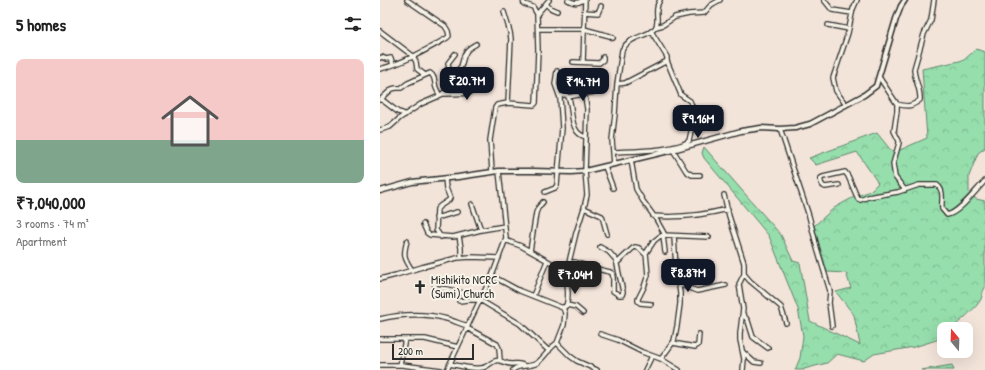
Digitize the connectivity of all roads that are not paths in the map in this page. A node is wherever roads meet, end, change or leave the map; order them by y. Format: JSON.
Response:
{"nodes":[{"id":1,"x":407,"y":0,"type":"edge"},
{"id":2,"x":523,"y":0,"type":"edge"},
{"id":3,"x":549,"y":0,"type":"edge"},
{"id":4,"x":568,"y":0,"type":"edge"},
{"id":5,"x":584,"y":0,"type":"edge"},
{"id":6,"x":660,"y":0,"type":"edge"},
{"id":7,"x":720,"y":0,"type":"edge"},
{"id":8,"x":824,"y":0,"type":"edge"},
{"id":9,"x":858,"y":0,"type":"edge"},
{"id":10,"x":905,"y":0,"type":"edge"},
{"id":11,"x":934,"y":0,"type":"edge"},
{"id":12,"x":546,"y":4,"type":"junction"},
{"id":13,"x":601,"y":6,"type":"dead end"},
{"id":14,"x":557,"y":11,"type":"dead end"},
{"id":15,"x":504,"y":12,"type":"dead end"},
{"id":16,"x":584,"y":12,"type":"junction"},
{"id":17,"x":852,"y":13,"type":"junction"},
{"id":18,"x":537,"y":14,"type":"junction"},
{"id":19,"x":828,"y":26,"type":"dead end"},
{"id":20,"x":656,"y":27,"type":"junction"},
{"id":21,"x":538,"y":29,"type":"junction"},
{"id":22,"x":584,"y":29,"type":"junction"},
{"id":23,"x":849,"y":29,"type":"junction"},
{"id":24,"x":380,"y":31,"type":"edge"},
{"id":25,"x":651,"y":31,"type":"junction"},
{"id":26,"x":613,"y":38,"type":"dead end"},
{"id":27,"x":476,"y":44,"type":"dead end"},
{"id":28,"x":455,"y":54,"type":"dead end"},
{"id":29,"x":413,"y":56,"type":"junction"},
{"id":30,"x":603,"y":57,"type":"dead end"},
{"id":31,"x":380,"y":58,"type":"edge"},
{"id":32,"x":667,"y":61,"type":"junction"},
{"id":33,"x":573,"y":62,"type":"dead end"},
{"id":34,"x":583,"y":62,"type":"junction"},
{"id":35,"x":393,"y":65,"type":"junction"},
{"id":36,"x":380,"y":69,"type":"edge"},
{"id":37,"x":557,"y":71,"type":"dead end"},
{"id":38,"x":450,"y":74,"type":"junction"},
{"id":39,"x":425,"y":75,"type":"junction"},
{"id":40,"x":879,"y":77,"type":"junction"},
{"id":41,"x":576,"y":81,"type":"dead end"},
{"id":42,"x":617,"y":84,"type":"junction"},
{"id":43,"x":476,"y":85,"type":"dead end"},
{"id":44,"x":594,"y":92,"type":"dead end"},
{"id":45,"x":441,"y":94,"type":"junction"},
{"id":46,"x":581,"y":94,"type":"junction"},
{"id":47,"x":560,"y":96,"type":"junction"},
{"id":48,"x":568,"y":97,"type":"junction"},
{"id":49,"x":380,"y":100,"type":"edge"},
{"id":50,"x":508,"y":103,"type":"junction"},
{"id":51,"x":897,"y":104,"type":"junction"},
{"id":52,"x":846,"y":105,"type":"junction"},
{"id":53,"x":405,"y":115,"type":"junction"},
{"id":54,"x":780,"y":129,"type":"junction"},
{"id":55,"x":380,"y":130,"type":"edge"},
{"id":56,"x":586,"y":137,"type":"junction"},
{"id":57,"x":673,"y":150,"type":"junction"},
{"id":58,"x":613,"y":152,"type":"junction"},
{"id":59,"x":631,"y":160,"type":"junction"},
{"id":60,"x":614,"y":164,"type":"junction"},
{"id":61,"x":605,"y":167,"type":"junction"},
{"id":62,"x":499,"y":171,"type":"junction"},
{"id":63,"x":492,"y":172,"type":"junction"},
{"id":64,"x":558,"y":172,"type":"junction"},
{"id":65,"x":585,"y":172,"type":"junction"},
{"id":66,"x":700,"y":175,"type":"dead end"},
{"id":67,"x":444,"y":178,"type":"junction"},
{"id":68,"x":985,"y":181,"type":"edge"},
{"id":69,"x":839,"y":185,"type":"dead end"},
{"id":70,"x":612,"y":188,"type":"dead end"},
{"id":71,"x":905,"y":190,"type":"junction"},
{"id":72,"x":380,"y":192,"type":"edge"},
{"id":73,"x":546,"y":192,"type":"dead end"},
{"id":74,"x":724,"y":195,"type":"dead end"},
{"id":75,"x":543,"y":202,"type":"dead end"},
{"id":76,"x":472,"y":204,"type":"dead end"},
{"id":77,"x":584,"y":208,"type":"junction"},
{"id":78,"x":728,"y":209,"type":"junction"},
{"id":79,"x":457,"y":212,"type":"dead end"},
{"id":80,"x":653,"y":216,"type":"junction"},
{"id":81,"x":436,"y":218,"type":"junction"},
{"id":82,"x":423,"y":224,"type":"dead end"},
{"id":83,"x":505,"y":226,"type":"junction"},
{"id":84,"x":481,"y":230,"type":"junction"},
{"id":85,"x":607,"y":234,"type":"dead end"},
{"id":86,"x":664,"y":235,"type":"junction"},
{"id":87,"x":459,"y":236,"type":"junction"},
{"id":88,"x":674,"y":236,"type":"junction"},
{"id":89,"x":441,"y":237,"type":"junction"},
{"id":90,"x":709,"y":237,"type":"dead end"},
{"id":91,"x":505,"y":240,"type":"junction"},
{"id":92,"x":407,"y":241,"type":"dead end"},
{"id":93,"x":600,"y":247,"type":"dead end"},
{"id":94,"x":530,"y":251,"type":"junction"},
{"id":95,"x":665,"y":252,"type":"dead end"},
{"id":96,"x":646,"y":255,"type":"junction"},
{"id":97,"x":461,"y":257,"type":"junction"},
{"id":98,"x":499,"y":258,"type":"junction"},
{"id":99,"x":547,"y":261,"type":"junction"},
{"id":100,"x":569,"y":263,"type":"junction"},
{"id":101,"x":617,"y":263,"type":"junction"},
{"id":102,"x":565,"y":267,"type":"junction"},
{"id":103,"x":412,"y":270,"type":"junction"},
{"id":104,"x":676,"y":270,"type":"junction"},
{"id":105,"x":699,"y":272,"type":"dead end"},
{"id":106,"x":744,"y":274,"type":"junction"},
{"id":107,"x":492,"y":276,"type":"junction"},
{"id":108,"x":434,"y":278,"type":"dead end"},
{"id":109,"x":380,"y":279,"type":"edge"},
{"id":110,"x":678,"y":284,"type":"junction"},
{"id":111,"x":726,"y":285,"type":"dead end"},
{"id":112,"x":533,"y":296,"type":"junction"},
{"id":113,"x":480,"y":299,"type":"junction"},
{"id":114,"x":459,"y":301,"type":"dead end"},
{"id":115,"x":651,"y":304,"type":"dead end"},
{"id":116,"x":566,"y":305,"type":"junction"},
{"id":117,"x":562,"y":307,"type":"junction"},
{"id":118,"x":583,"y":313,"type":"dead end"},
{"id":119,"x":743,"y":314,"type":"junction"},
{"id":120,"x":380,"y":318,"type":"edge"},
{"id":121,"x":786,"y":323,"type":"dead end"},
{"id":122,"x":832,"y":326,"type":"dead end"},
{"id":123,"x":468,"y":327,"type":"junction"},
{"id":124,"x":600,"y":334,"type":"dead end"},
{"id":125,"x":699,"y":334,"type":"dead end"},
{"id":126,"x":380,"y":338,"type":"edge"},
{"id":127,"x":405,"y":339,"type":"junction"},
{"id":128,"x":557,"y":343,"type":"junction"},
{"id":129,"x":672,"y":344,"type":"junction"},
{"id":130,"x":458,"y":347,"type":"junction"},
{"id":131,"x":768,"y":348,"type":"dead end"},
{"id":132,"x":549,"y":351,"type":"junction"},
{"id":133,"x":742,"y":352,"type":"junction"},
{"id":134,"x":652,"y":356,"type":"junction"},
{"id":135,"x":661,"y":359,"type":"junction"},
{"id":136,"x":500,"y":360,"type":"junction"},
{"id":137,"x":761,"y":363,"type":"dead end"},
{"id":138,"x":450,"y":364,"type":"junction"},
{"id":139,"x":380,"y":365,"type":"edge"},
{"id":140,"x":400,"y":365,"type":"junction"},
{"id":141,"x":525,"y":367,"type":"junction"},
{"id":142,"x":441,"y":370,"type":"edge"},
{"id":143,"x":447,"y":370,"type":"edge"},
{"id":144,"x":513,"y":370,"type":"edge"},
{"id":145,"x":598,"y":370,"type":"edge"},
{"id":146,"x":646,"y":370,"type":"edge"},
{"id":147,"x":679,"y":370,"type":"edge"},
{"id":148,"x":743,"y":370,"type":"edge"}],
"edges":[{"from":1,"to":29,"type":"street"},
{"from":2,"to":18,"type":"street"},
{"from":3,"to":12,"type":"street"},
{"from":4,"to":5,"type":"street"},
{"from":5,"to":16,"type":"street"},
{"from":6,"to":20,"type":"street"},
{"from":7,"to":20,"type":"street"},
{"from":8,"to":17,"type":"street"},
{"from":9,"to":17,"type":"street"},
{"from":10,"to":40,"type":"main road"},
{"from":11,"to":51,"type":"street"},
{"from":12,"to":14,"type":"street"},
{"from":12,"to":18,"type":"street"},
{"from":13,"to":16,"type":"street"},
{"from":15,"to":50,"type":"street"},
{"from":16,"to":22,"type":"street"},
{"from":17,"to":23,"type":"street"},
{"from":18,"to":21,"type":"street"},
{"from":19,"to":23,"type":"street"},
{"from":20,"to":25,"type":"street"},
{"from":21,"to":22,"type":"street"},
{"from":21,"to":50,"type":"street"},
{"from":22,"to":26,"type":"street"},
{"from":22,"to":34,"type":"street"},
{"from":23,"to":52,"type":"street"},
{"from":24,"to":29,"type":"street"},
{"from":25,"to":32,"type":"street"},
{"from":25,"to":42,"type":"street"},
{"from":27,"to":38,"type":"street"},
{"from":28,"to":38,"type":"street"},
{"from":29,"to":35,"type":"street"},
{"from":29,"to":39,"type":"street"},
{"from":30,"to":34,"type":"street"},
{"from":31,"to":35,"type":"street"},
{"from":32,"to":42,"type":"street"},
{"from":32,"to":58,"type":"street"},
{"from":33,"to":34,"type":"street"},
{"from":35,"to":36,"type":"street"},
{"from":37,"to":47,"type":"street"},
{"from":38,"to":45,"type":"street"},
{"from":39,"to":45,"type":"street"},
{"from":39,"to":49,"type":"street"},
{"from":40,"to":51,"type":"street"},
{"from":40,"to":52,"type":"main road"},
{"from":41,"to":46,"type":"street"},
{"from":42,"to":58,"type":"street"},
{"from":43,"to":45,"type":"street"},
{"from":44,"to":46,"type":"street"},
{"from":45,"to":53,"type":"street"},
{"from":46,"to":48,"type":"street"},
{"from":46,"to":56,"type":"street"},
{"from":47,"to":48,"type":"street"},
{"from":47,"to":64,"type":"street"},
{"from":48,"to":56,"type":"street"},
{"from":49,"to":53,"type":"street"},
{"from":50,"to":63,"type":"street"},
{"from":51,"to":71,"type":"street"},
{"from":52,"to":54,"type":"main road"},
{"from":53,"to":55,"type":"street"},
{"from":54,"to":57,"type":"main road"},
{"from":54,"to":122,"type":"street"},
{"from":56,"to":65,"type":"street"},
{"from":57,"to":59,"type":"main road"},
{"from":57,"to":66,"type":"street"},
{"from":58,"to":60,"type":"street"},
{"from":59,"to":60,"type":"main road"},
{"from":59,"to":80,"type":"street"},
{"from":60,"to":61,"type":"main road"},
{"from":61,"to":65,"type":"main road"},
{"from":61,"to":70,"type":"street"},
{"from":62,"to":63,"type":"main road"},
{"from":62,"to":64,"type":"main road"},
{"from":62,"to":83,"type":"street"},
{"from":63,"to":67,"type":"main road"},
{"from":64,"to":65,"type":"main road"},
{"from":64,"to":73,"type":"street"},
{"from":65,"to":77,"type":"street"},
{"from":67,"to":72,"type":"main road"},
{"from":67,"to":81,"type":"street"},
{"from":68,"to":71,"type":"street"},
{"from":69,"to":71,"type":"street"},
{"from":74,"to":78,"type":"street"},
{"from":75,"to":94,"type":"street"},
{"from":76,"to":84,"type":"street"},
{"from":77,"to":85,"type":"street"},
{"from":77,"to":100,"type":"street"},
{"from":78,"to":80,"type":"street"},
{"from":78,"to":106,"type":"street"},
{"from":79,"to":81,"type":"street"},
{"from":80,"to":86,"type":"street"},
{"from":81,"to":89,"type":"street"},
{"from":82,"to":89,"type":"street"},
{"from":83,"to":84,"type":"street"},
{"from":83,"to":91,"type":"street"},
{"from":84,"to":87,"type":"street"},
{"from":86,"to":88,"type":"street"},
{"from":86,"to":95,"type":"street"},
{"from":86,"to":96,"type":"street"},
{"from":87,"to":89,"type":"street"},
{"from":87,"to":97,"type":"street"},
{"from":88,"to":90,"type":"street"},
{"from":88,"to":104,"type":"street"},
{"from":91,"to":94,"type":"street"},
{"from":91,"to":98,"type":"street"},
{"from":92,"to":103,"type":"street"},
{"from":93,"to":101,"type":"street"},
{"from":94,"to":99,"type":"street"},
{"from":96,"to":101,"type":"street"},
{"from":96,"to":115,"type":"street"},
{"from":97,"to":98,"type":"street"},
{"from":97,"to":103,"type":"street"},
{"from":98,"to":107,"type":"street"},
{"from":99,"to":102,"type":"street"},
{"from":99,"to":112,"type":"street"},
{"from":100,"to":101,"type":"street"},
{"from":100,"to":102,"type":"street"},
{"from":102,"to":116,"type":"street"},
{"from":103,"to":109,"type":"street"},
{"from":104,"to":105,"type":"street"},
{"from":104,"to":110,"type":"street"},
{"from":106,"to":119,"type":"street"},
{"from":106,"to":121,"type":"street"},
{"from":107,"to":112,"type":"street"},
{"from":107,"to":113,"type":"street"},
{"from":108,"to":113,"type":"street"},
{"from":110,"to":111,"type":"street"},
{"from":110,"to":129,"type":"street"},
{"from":112,"to":117,"type":"street"},
{"from":113,"to":114,"type":"street"},
{"from":113,"to":123,"type":"street"},
{"from":113,"to":132,"type":"street"},
{"from":116,"to":117,"type":"street"},
{"from":116,"to":118,"type":"street"},
{"from":117,"to":128,"type":"street"},
{"from":119,"to":131,"type":"street"},
{"from":119,"to":133,"type":"street"},
{"from":120,"to":123,"type":"street"},
{"from":123,"to":130,"type":"street"},
{"from":123,"to":136,"type":"street"},
{"from":124,"to":134,"type":"street"},
{"from":125,"to":129,"type":"street"},
{"from":126,"to":127,"type":"street"},
{"from":127,"to":130,"type":"street"},
{"from":127,"to":140,"type":"street"},
{"from":128,"to":132,"type":"street"},
{"from":128,"to":145,"type":"street"},
{"from":129,"to":135,"type":"street"},
{"from":130,"to":138,"type":"street"},
{"from":132,"to":141,"type":"street"},
{"from":133,"to":137,"type":"street"},
{"from":133,"to":148,"type":"street"},
{"from":134,"to":135,"type":"street"},
{"from":134,"to":146,"type":"street"},
{"from":135,"to":147,"type":"street"},
{"from":136,"to":138,"type":"street"},
{"from":136,"to":141,"type":"street"},
{"from":138,"to":143,"type":"street"},
{"from":139,"to":140,"type":"street"},
{"from":140,"to":142,"type":"street"},
{"from":141,"to":144,"type":"street"}]}
